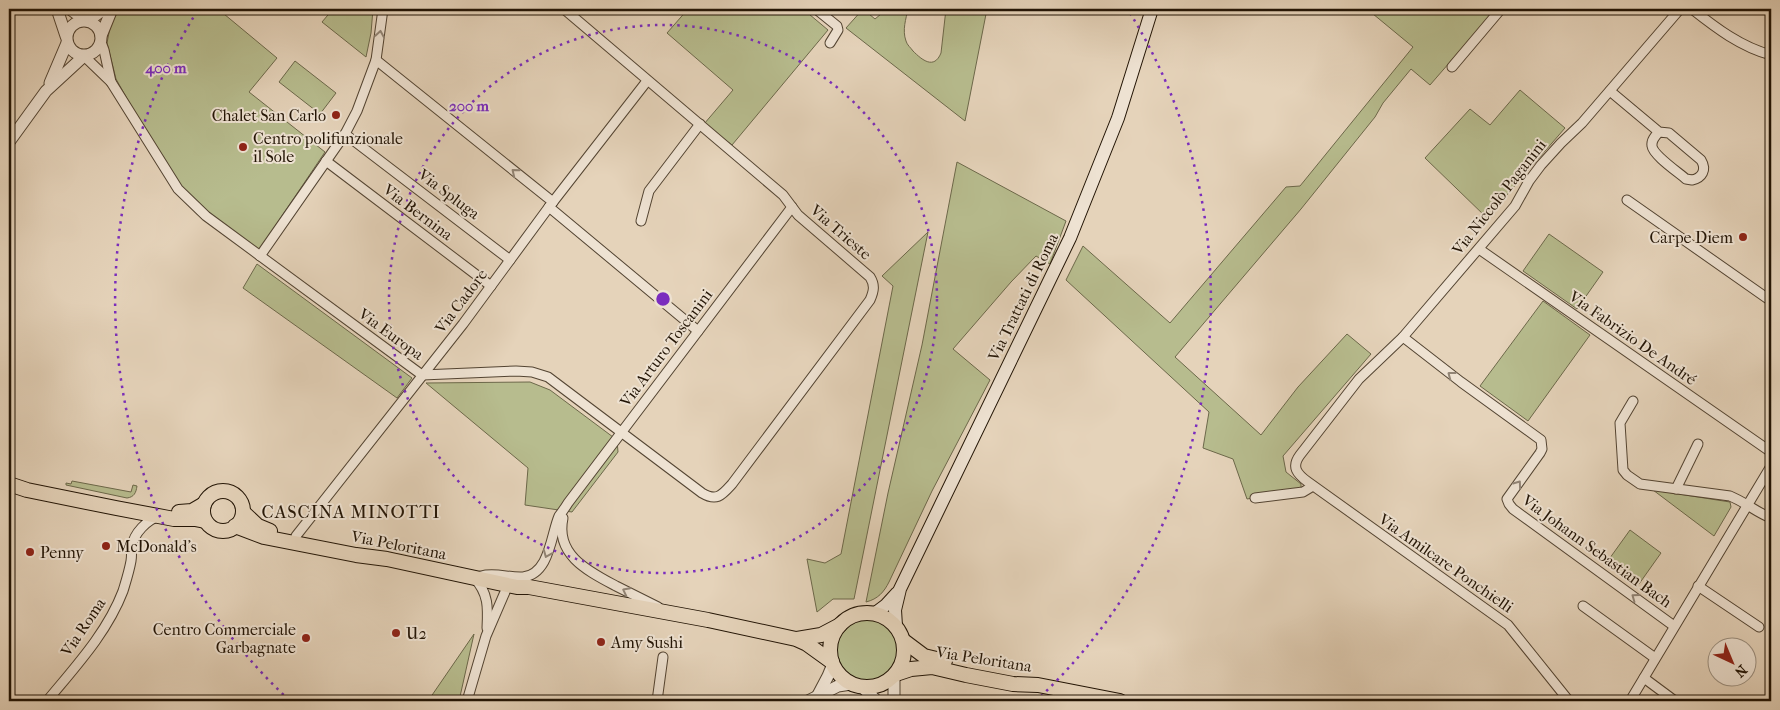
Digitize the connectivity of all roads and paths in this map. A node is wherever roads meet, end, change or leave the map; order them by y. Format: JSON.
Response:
{"nodes":[{"id":1,"x":57,"y":9,"type":"edge"},
{"id":2,"x":70,"y":9,"type":"edge"},
{"id":3,"x":104,"y":9,"type":"edge"},
{"id":4,"x":112,"y":9,"type":"edge"},
{"id":5,"x":383,"y":9,"type":"edge"},
{"id":6,"x":564,"y":9,"type":"edge"},
{"id":7,"x":816,"y":9,"type":"edge"},
{"id":8,"x":1152,"y":9,"type":"edge"},
{"id":9,"x":1501,"y":9,"type":"edge"},
{"id":10,"x":1680,"y":9,"type":"edge"},
{"id":11,"x":1692,"y":9,"type":"edge"},
{"id":12,"x":86,"y":21,"type":"junction"},
{"id":13,"x":101,"y":39,"type":"junction"},
{"id":14,"x":67,"y":40,"type":"junction"},
{"id":15,"x":830,"y":43,"type":"dead end"},
{"id":16,"x":1771,"y":55,"type":"edge"},
{"id":17,"x":84,"y":56,"type":"junction"},
{"id":18,"x":376,"y":60,"type":"junction"},
{"id":19,"x":1452,"y":67,"type":"dead end"},
{"id":20,"x":647,"y":81,"type":"junction"},
{"id":21,"x":111,"y":82,"type":"junction"},
{"id":22,"x":46,"y":91,"type":"junction"},
{"id":23,"x":1610,"y":91,"type":"junction"},
{"id":24,"x":700,"y":124,"type":"junction"},
{"id":25,"x":1659,"y":132,"type":"junction"},
{"id":26,"x":345,"y":134,"type":"junction"},
{"id":27,"x":9,"y":142,"type":"edge"},
{"id":28,"x":326,"y":161,"type":"junction"},
{"id":29,"x":1627,"y":200,"type":"dead end"},
{"id":30,"x":551,"y":205,"type":"junction"},
{"id":31,"x":792,"y":207,"type":"junction"},
{"id":32,"x":641,"y":221,"type":"dead end"},
{"id":33,"x":1479,"y":249,"type":"junction"},
{"id":34,"x":260,"y":256,"type":"junction"},
{"id":35,"x":510,"y":260,"type":"junction"},
{"id":36,"x":491,"y":286,"type":"junction"},
{"id":37,"x":1771,"y":301,"type":"edge"},
{"id":38,"x":698,"y":331,"type":"junction"},
{"id":39,"x":1403,"y":337,"type":"junction"},
{"id":40,"x":422,"y":375,"type":"junction"},
{"id":41,"x":1633,"y":401,"type":"dead end"},
{"id":42,"x":621,"y":432,"type":"junction"},
{"id":43,"x":1698,"y":444,"type":"dead end"},
{"id":44,"x":1771,"y":452,"type":"edge"},
{"id":45,"x":1295,"y":464,"type":"joint"},
{"id":46,"x":1771,"y":466,"type":"edge"},
{"id":47,"x":13,"y":485,"type":"edge"},
{"id":48,"x":1313,"y":486,"type":"junction"},
{"id":49,"x":1676,"y":490,"type":"junction"},
{"id":50,"x":716,"y":498,"type":"joint"},
{"id":51,"x":1255,"y":498,"type":"dead end"},
{"id":52,"x":204,"y":504,"type":"junction"},
{"id":53,"x":1748,"y":506,"type":"junction"},
{"id":54,"x":564,"y":509,"type":"junction"},
{"id":55,"x":243,"y":512,"type":"junction"},
{"id":56,"x":159,"y":516,"type":"junction"},
{"id":57,"x":1771,"y":518,"type":"edge"},
{"id":58,"x":206,"y":521,"type":"junction"},
{"id":59,"x":235,"y":526,"type":"junction"},
{"id":60,"x":296,"y":536,"type":"junction"},
{"id":61,"x":477,"y":577,"type":"junction"},
{"id":62,"x":508,"y":585,"type":"junction"},
{"id":63,"x":1698,"y":586,"type":"junction"},
{"id":64,"x":528,"y":587,"type":"junction"},
{"id":65,"x":900,"y":589,"type":"junction"},
{"id":66,"x":1583,"y":606,"type":"dead end"},
{"id":67,"x":670,"y":613,"type":"junction"},
{"id":68,"x":874,"y":614,"type":"junction"},
{"id":69,"x":840,"y":625,"type":"junction"},
{"id":70,"x":896,"y":626,"type":"junction"},
{"id":71,"x":1674,"y":626,"type":"junction"},
{"id":72,"x":1759,"y":627,"type":"dead end"},
{"id":73,"x":486,"y":636,"type":"junction"},
{"id":74,"x":796,"y":639,"type":"junction"},
{"id":75,"x":904,"y":641,"type":"junction"},
{"id":76,"x":663,"y":658,"type":"dead end"},
{"id":77,"x":1655,"y":658,"type":"junction"},
{"id":78,"x":832,"y":663,"type":"junction"},
{"id":79,"x":895,"y":675,"type":"junction"},
{"id":80,"x":1644,"y":678,"type":"junction"},
{"id":81,"x":856,"y":685,"type":"junction"},
{"id":82,"x":1038,"y":685,"type":"junction"},
{"id":83,"x":812,"y":699,"type":"edge"},
{"id":84,"x":48,"y":701,"type":"edge"},
{"id":85,"x":467,"y":701,"type":"edge"},
{"id":86,"x":658,"y":701,"type":"edge"},
{"id":87,"x":877,"y":701,"type":"edge"},
{"id":88,"x":894,"y":701,"type":"edge"},
{"id":89,"x":1120,"y":701,"type":"edge"},
{"id":90,"x":1569,"y":701,"type":"edge"},
{"id":91,"x":1630,"y":701,"type":"edge"},
{"id":92,"x":1675,"y":701,"type":"edge"}],
"edges":[{"from":1,"to":14,"type":"street"},
{"from":2,"to":12,"type":"street"},
{"from":3,"to":12,"type":"street"},
{"from":4,"to":13,"type":"street"},
{"from":18,"to":5,"type":"street","one_way":true},
{"from":6,"to":20,"type":"street","name":"Via Trieste"},
{"from":7,"to":15,"type":"street"},
{"from":8,"to":65,"type":"main road","name":"Via Trattati di Roma"},
{"from":9,"to":19,"type":"street"},
{"from":10,"to":23,"type":"street","name":"Via Niccolò Paganini"},
{"from":11,"to":16,"type":"street"},
{"from":12,"to":13,"type":"street"},
{"from":12,"to":14,"type":"street"},
{"from":13,"to":17,"type":"street"},
{"from":13,"to":21,"type":"street","name":"Via Europa"},
{"from":14,"to":17,"type":"street"},
{"from":14,"to":22,"type":"street"},
{"from":17,"to":21,"type":"street","name":"Via Europa"},
{"from":17,"to":22,"type":"street"},
{"from":18,"to":26,"type":"street"},
{"from":30,"to":18,"type":"street","one_way":true},
{"from":20,"to":24,"type":"street","name":"Via Trieste"},
{"from":20,"to":30,"type":"street","name":"Via Cadore"},
{"from":21,"to":34,"type":"street","name":"Via Europa"},
{"from":22,"to":27,"type":"street"},
{"from":23,"to":25,"type":"street"},
{"from":23,"to":33,"type":"street","name":"Via Niccolò Paganini"},
{"from":24,"to":31,"type":"street","name":"Via Trieste"},
{"from":24,"to":32,"type":"street"},
{"from":25,"to":25,"type":"street"},
{"from":26,"to":28,"type":"street"},
{"from":26,"to":35,"type":"street","name":"Via Spluga"},
{"from":28,"to":34,"type":"street"},
{"from":28,"to":36,"type":"street","name":"Via Bernina"},
{"from":29,"to":37,"type":"street"},
{"from":30,"to":35,"type":"street","name":"Via Cadore"},
{"from":30,"to":38,"type":"street"},
{"from":31,"to":38,"type":"street","name":"Via Arturo Toscanini"},
{"from":31,"to":50,"type":"street","name":"Via Trieste"},
{"from":33,"to":39,"type":"street","name":"Via Niccolò Paganini"},
{"from":33,"to":44,"type":"street","name":"Via Fabrizio De André"},
{"from":34,"to":40,"type":"street","name":"Via Europa"},
{"from":35,"to":36,"type":"street","name":"Via Cadore"},
{"from":36,"to":40,"type":"street","name":"Via Cadore"},
{"from":38,"to":42,"type":"street","name":"Via Arturo Toscanini"},
{"from":39,"to":45,"type":"street","name":"Via Niccolò Paganini"},
{"from":71,"to":39,"type":"street","name":"Via Johann Sebastian Bach","one_way":true},
{"from":40,"to":42,"type":"street","name":"Via Europa"},
{"from":40,"to":60,"type":"street","name":"Via Cadore"},
{"from":41,"to":49,"type":"street"},
{"from":42,"to":50,"type":"street","name":"Via Europa"},
{"from":42,"to":54,"type":"street","name":"Via Arturo Toscanini"},
{"from":43,"to":49,"type":"street"},
{"from":45,"to":48,"type":"street","name":"Via Amilcare Ponchielli"},
{"from":46,"to":53,"type":"street"},
{"from":47,"to":52,"type":"main road"},
{"from":47,"to":56,"type":"main road"},
{"from":48,"to":51,"type":"street"},
{"from":48,"to":90,"type":"street","name":"Via Amilcare Ponchielli"},
{"from":49,"to":53,"type":"street"},
{"from":52,"to":55,"type":"main road"},
{"from":52,"to":58,"type":"main road"},
{"from":53,"to":57,"type":"street"},
{"from":53,"to":63,"type":"street"},
{"from":54,"to":61,"type":"street","name":"Via Arturo Toscanini","one_way":true},
{"from":67,"to":54,"type":"street","one_way":true},
{"from":55,"to":59,"type":"main road"},
{"from":55,"to":60,"type":"main road","name":"Via Peloritana"},
{"from":56,"to":58,"type":"main road"},
{"from":56,"to":84,"type":"street","name":"Via Roma"},
{"from":58,"to":59,"type":"main road"},
{"from":59,"to":61,"type":"main road","name":"Via Peloritana"},
{"from":60,"to":61,"type":"main road","name":"Via Peloritana"},
{"from":61,"to":62,"type":"main road","name":"Via Peloritana"},
{"from":61,"to":64,"type":"main road","name":"Via Peloritana"},
{"from":61,"to":73,"type":"street"},
{"from":62,"to":64,"type":"main road","name":"Via Peloritana"},
{"from":62,"to":73,"type":"street"},
{"from":63,"to":71,"type":"street"},
{"from":63,"to":72,"type":"street"},
{"from":64,"to":67,"type":"main road","name":"Via Peloritana"},
{"from":65,"to":68,"type":"main road","name":"Via Trattati di Roma"},
{"from":65,"to":70,"type":"main road","name":"Via Trattati di Roma"},
{"from":66,"to":77,"type":"street"},
{"from":67,"to":74,"type":"main road","name":"Via Peloritana"},
{"from":68,"to":69,"type":"main road"},
{"from":68,"to":70,"type":"main road"},
{"from":69,"to":74,"type":"main road","name":"Via Peloritana"},
{"from":69,"to":78,"type":"main road"},
{"from":70,"to":75,"type":"main road"},
{"from":71,"to":77,"type":"street"},
{"from":73,"to":85,"type":"street"},
{"from":74,"to":78,"type":"main road","name":"Via Peloritana"},
{"from":75,"to":79,"type":"main road"},
{"from":75,"to":82,"type":"main road","name":"Via Peloritana"},
{"from":76,"to":86,"type":"street"},
{"from":77,"to":80,"type":"street"},
{"from":78,"to":81,"type":"main road"},
{"from":78,"to":83,"type":"street"},
{"from":79,"to":81,"type":"main road"},
{"from":79,"to":82,"type":"main road","name":"Via Peloritana"},
{"from":79,"to":88,"type":"street"},
{"from":80,"to":91,"type":"street"},
{"from":80,"to":92,"type":"street"},
{"from":81,"to":83,"type":"street"},
{"from":81,"to":87,"type":"street"},
{"from":82,"to":89,"type":"main road","name":"Via Peloritana"}]}
